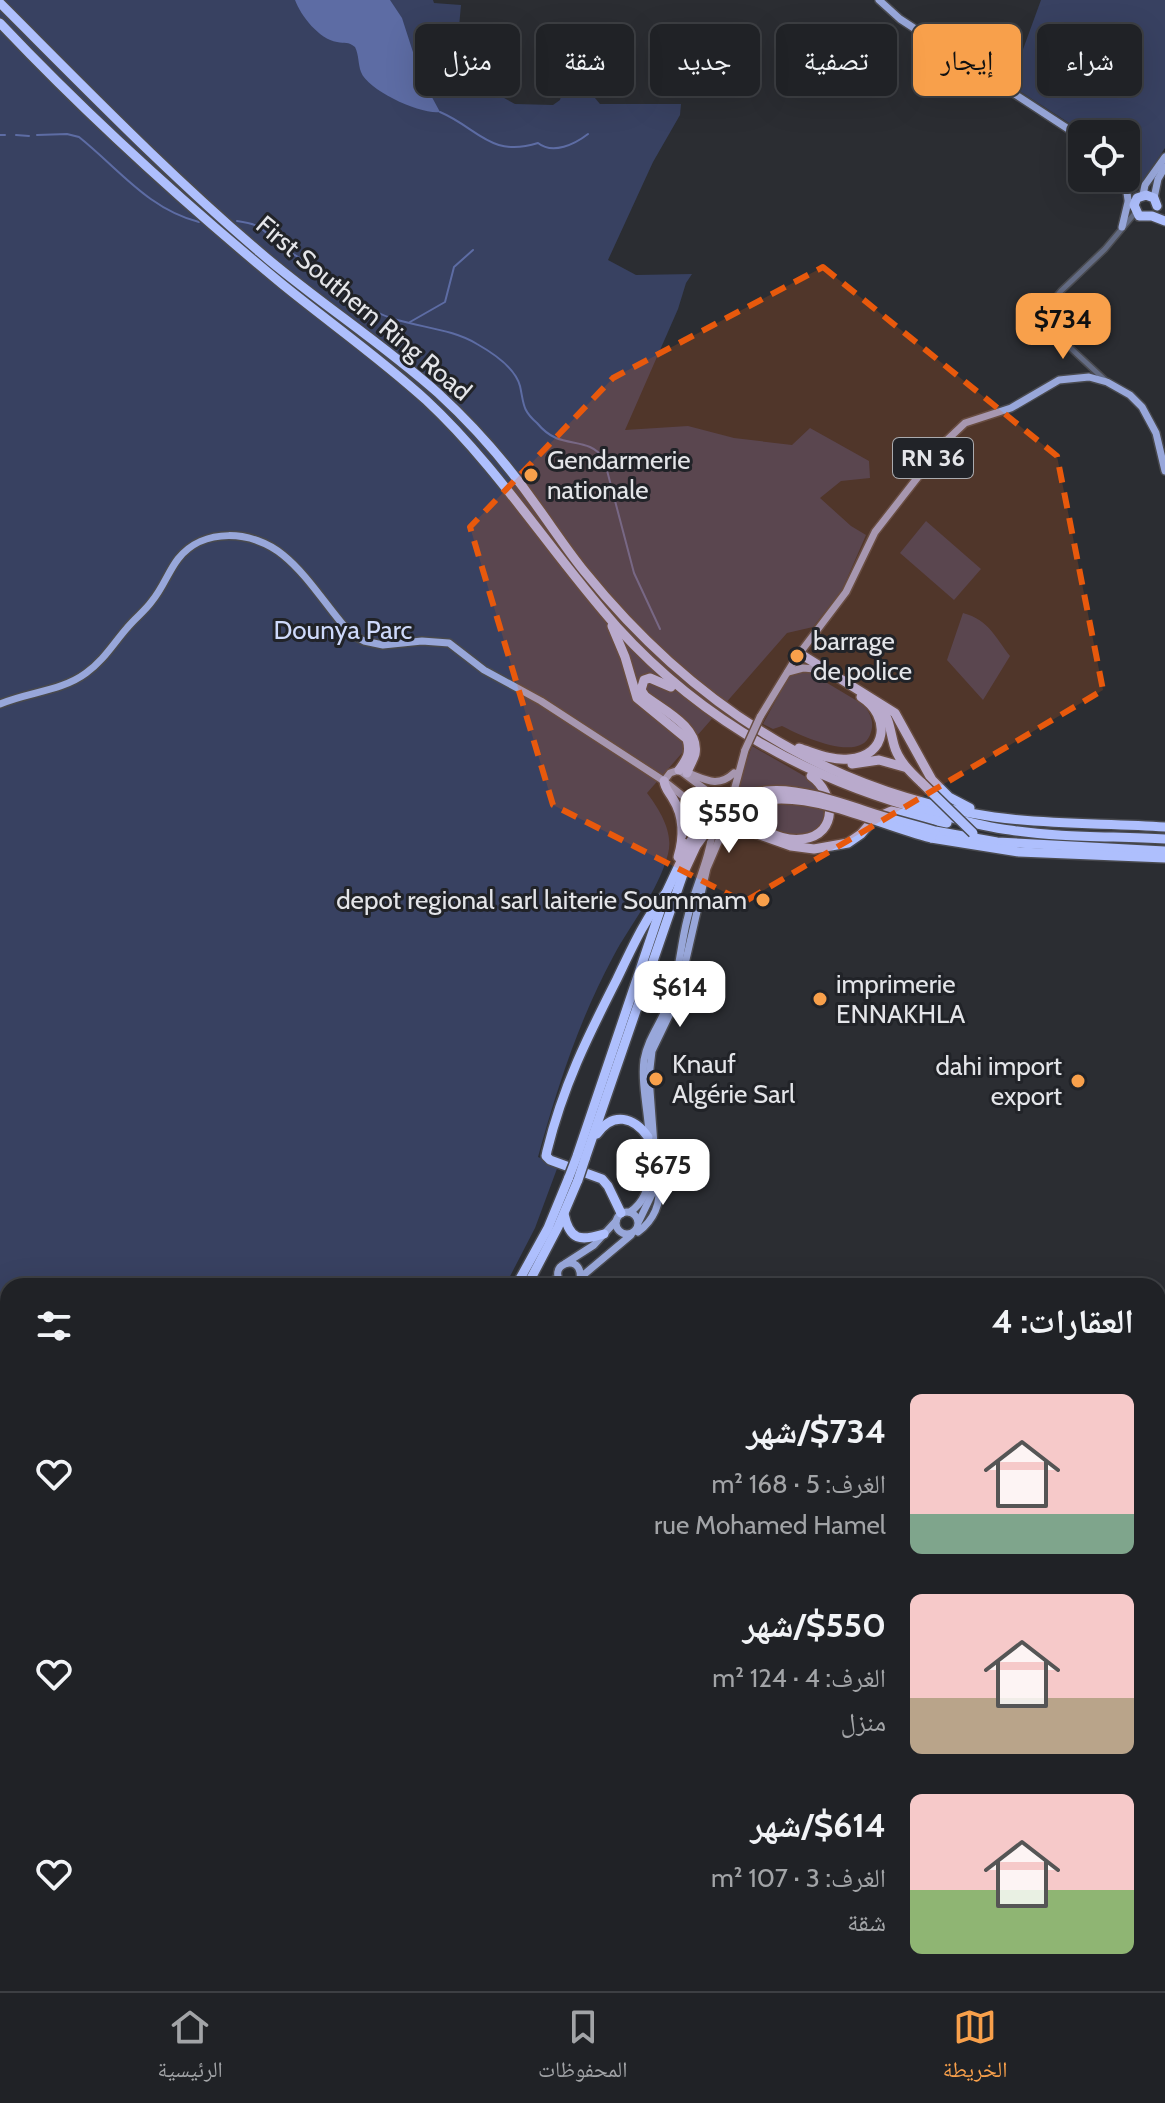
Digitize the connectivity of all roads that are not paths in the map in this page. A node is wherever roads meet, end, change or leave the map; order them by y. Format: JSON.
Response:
{"nodes":[{"id":1,"x":879,"y":0,"type":"edge"},
{"id":2,"x":0,"y":3,"type":"edge"},
{"id":3,"x":0,"y":23,"type":"edge"},
{"id":4,"x":1068,"y":129,"type":"edge"},
{"id":5,"x":1165,"y":157,"type":"edge"},
{"id":6,"x":1165,"y":167,"type":"edge"},
{"id":7,"x":1128,"y":192,"type":"edge"},
{"id":8,"x":1153,"y":199,"type":"edge"},
{"id":9,"x":1131,"y":204,"type":"junction"},
{"id":10,"x":1152,"y":216,"type":"junction"},
{"id":11,"x":1165,"y":221,"type":"edge"},
{"id":12,"x":1122,"y":227,"type":"junction"},
{"id":13,"x":1107,"y":382,"type":"junction"},
{"id":14,"x":1165,"y":471,"type":"edge"},
{"id":15,"x":592,"y":597,"type":"junction"},
{"id":16,"x":800,"y":652,"type":"junction"},
{"id":17,"x":814,"y":666,"type":"junction"},
{"id":18,"x":786,"y":673,"type":"junction"},
{"id":19,"x":872,"y":697,"type":"junction"},
{"id":20,"x":0,"y":704,"type":"edge"},
{"id":21,"x":710,"y":712,"type":"junction"},
{"id":22,"x":778,"y":742,"type":"junction"},
{"id":23,"x":816,"y":754,"type":"junction"},
{"id":24,"x":778,"y":755,"type":"junction"},
{"id":25,"x":742,"y":760,"type":"junction"},
{"id":26,"x":910,"y":771,"type":"junction"},
{"id":27,"x":676,"y":773,"type":"junction"},
{"id":28,"x":734,"y":773,"type":"junction"},
{"id":29,"x":718,"y":799,"type":"junction"},
{"id":30,"x":733,"y":805,"type":"junction"},
{"id":31,"x":996,"y":817,"type":"junction"},
{"id":32,"x":711,"y":820,"type":"junction"},
{"id":33,"x":964,"y":821,"type":"junction"},
{"id":34,"x":728,"y":824,"type":"junction"},
{"id":35,"x":1165,"y":827,"type":"edge"},
{"id":36,"x":933,"y":834,"type":"junction"},
{"id":37,"x":1165,"y":839,"type":"edge"},
{"id":38,"x":997,"y":842,"type":"junction"},
{"id":39,"x":693,"y":844,"type":"junction"},
{"id":40,"x":1165,"y":851,"type":"edge"},
{"id":41,"x":1165,"y":858,"type":"edge"},
{"id":42,"x":675,"y":871,"type":"junction"},
{"id":43,"x":666,"y":893,"type":"junction"},
{"id":44,"x":648,"y":1137,"type":"junction"},
{"id":45,"x":590,"y":1143,"type":"junction"},
{"id":46,"x":581,"y":1157,"type":"junction"},
{"id":47,"x":573,"y":1179,"type":"junction"},
{"id":48,"x":655,"y":1182,"type":"junction"},
{"id":49,"x":564,"y":1213,"type":"junction"},
{"id":50,"x":622,"y":1216,"type":"junction"},
{"id":51,"x":639,"y":1221,"type":"junction"},
{"id":52,"x":635,"y":1233,"type":"junction"},
{"id":53,"x":604,"y":1234,"type":"junction"},
{"id":54,"x":566,"y":1263,"type":"junction"},
{"id":55,"x":557,"y":1275,"type":"junction"},
{"id":56,"x":520,"y":1278,"type":"edge"},
{"id":57,"x":531,"y":1278,"type":"edge"},
{"id":58,"x":555,"y":1278,"type":"edge"},
{"id":59,"x":559,"y":1278,"type":"edge"},
{"id":60,"x":577,"y":1278,"type":"edge"},
{"id":61,"x":583,"y":1278,"type":"edge"}],
"edges":[{"from":1,"to":4,"type":"main road"},
{"from":2,"to":22,"type":"highway","name":"First Southern Ring Road"},
{"from":3,"to":15,"type":"highway","name":"First Southern Ring Road"},
{"from":5,"to":8,"type":"main road"},
{"from":6,"to":8,"type":"main road"},
{"from":7,"to":9,"type":"main road"},
{"from":8,"to":9,"type":"highway"},
{"from":8,"to":10,"type":"highway"},
{"from":9,"to":10,"type":"highway"},
{"from":9,"to":12,"type":"main road"},
{"from":9,"to":12,"type":"street"},
{"from":10,"to":11,"type":"highway"},
{"from":12,"to":13,"type":"street"},
{"from":13,"to":14,"type":"main road"},
{"from":13,"to":16,"type":"main road","number":"RN 36"},
{"from":15,"to":21,"type":"highway","name":"First Southern Ring Road"},
{"from":15,"to":27,"type":"highway"},
{"from":16,"to":17,"type":"highway"},
{"from":16,"to":18,"type":"main road","number":"RN 36"},
{"from":17,"to":18,"type":"main road"},
{"from":17,"to":19,"type":"highway"},
{"from":17,"to":23,"type":"highway"},
{"from":18,"to":25,"type":"main road","number":"RN 36","bridge":true},
{"from":19,"to":26,"type":"highway"},
{"from":19,"to":31,"type":"highway"},
{"from":20,"to":27,"type":"main road"},
{"from":21,"to":24,"type":"highway","name":"First Southern Ring Road"},
{"from":21,"to":27,"type":"highway"},
{"from":22,"to":23,"type":"highway"},
{"from":22,"to":31,"type":"highway","name":"First Southern Ring Road"},
{"from":23,"to":26,"type":"highway"},
{"from":24,"to":30,"type":"highway"},
{"from":24,"to":33,"type":"highway","name":"First Southern Ring Road"},
{"from":25,"to":28,"type":"main road","number":"RN 36"},
{"from":25,"to":30,"type":"main road","number":"RN 36"},
{"from":26,"to":38,"type":"highway","bridge":true},
{"from":27,"to":28,"type":"main road"},
{"from":27,"to":29,"type":"main road"},
{"from":27,"to":32,"type":"main road"},
{"from":27,"to":42,"type":"highway"},
{"from":28,"to":29,"type":"main road","number":"RN 36"},
{"from":29,"to":30,"type":"main road"},
{"from":29,"to":32,"type":"main road"},
{"from":30,"to":34,"type":"main road"},
{"from":31,"to":35,"type":"highway","name":"First Southern Ring Road"},
{"from":32,"to":34,"type":"main road"},
{"from":32,"to":44,"type":"main road"},
{"from":33,"to":34,"type":"highway"},
{"from":33,"to":37,"type":"highway","name":"First Southern Ring Road"},
{"from":34,"to":48,"type":"main road"},
{"from":36,"to":38,"type":"highway"},
{"from":36,"to":39,"type":"highway","bridge":true},
{"from":36,"to":41,"type":"highway"},
{"from":38,"to":40,"type":"highway"},
{"from":39,"to":42,"type":"highway"},
{"from":39,"to":45,"type":"highway"},
{"from":42,"to":43,"type":"highway"},
{"from":43,"to":46,"type":"highway"},
{"from":43,"to":50,"type":"highway"},
{"from":44,"to":45,"type":"highway"},
{"from":44,"to":50,"type":"main road"},
{"from":45,"to":46,"type":"highway"},
{"from":46,"to":47,"type":"highway","bridge":true},
{"from":47,"to":49,"type":"highway"},
{"from":47,"to":56,"type":"highway"},
{"from":48,"to":51,"type":"main road"},
{"from":48,"to":52,"type":"main road"},
{"from":49,"to":53,"type":"highway"},
{"from":49,"to":57,"type":"highway"},
{"from":50,"to":51,"type":"main road"},
{"from":50,"to":52,"type":"main road"},
{"from":50,"to":53,"type":"main road"},
{"from":51,"to":52,"type":"main road"},
{"from":52,"to":61,"type":"main road"},
{"from":53,"to":54,"type":"main road"},
{"from":54,"to":55,"type":"main road"},
{"from":54,"to":60,"type":"main road"},
{"from":55,"to":58,"type":"street"},
{"from":55,"to":59,"type":"main road"}]}
